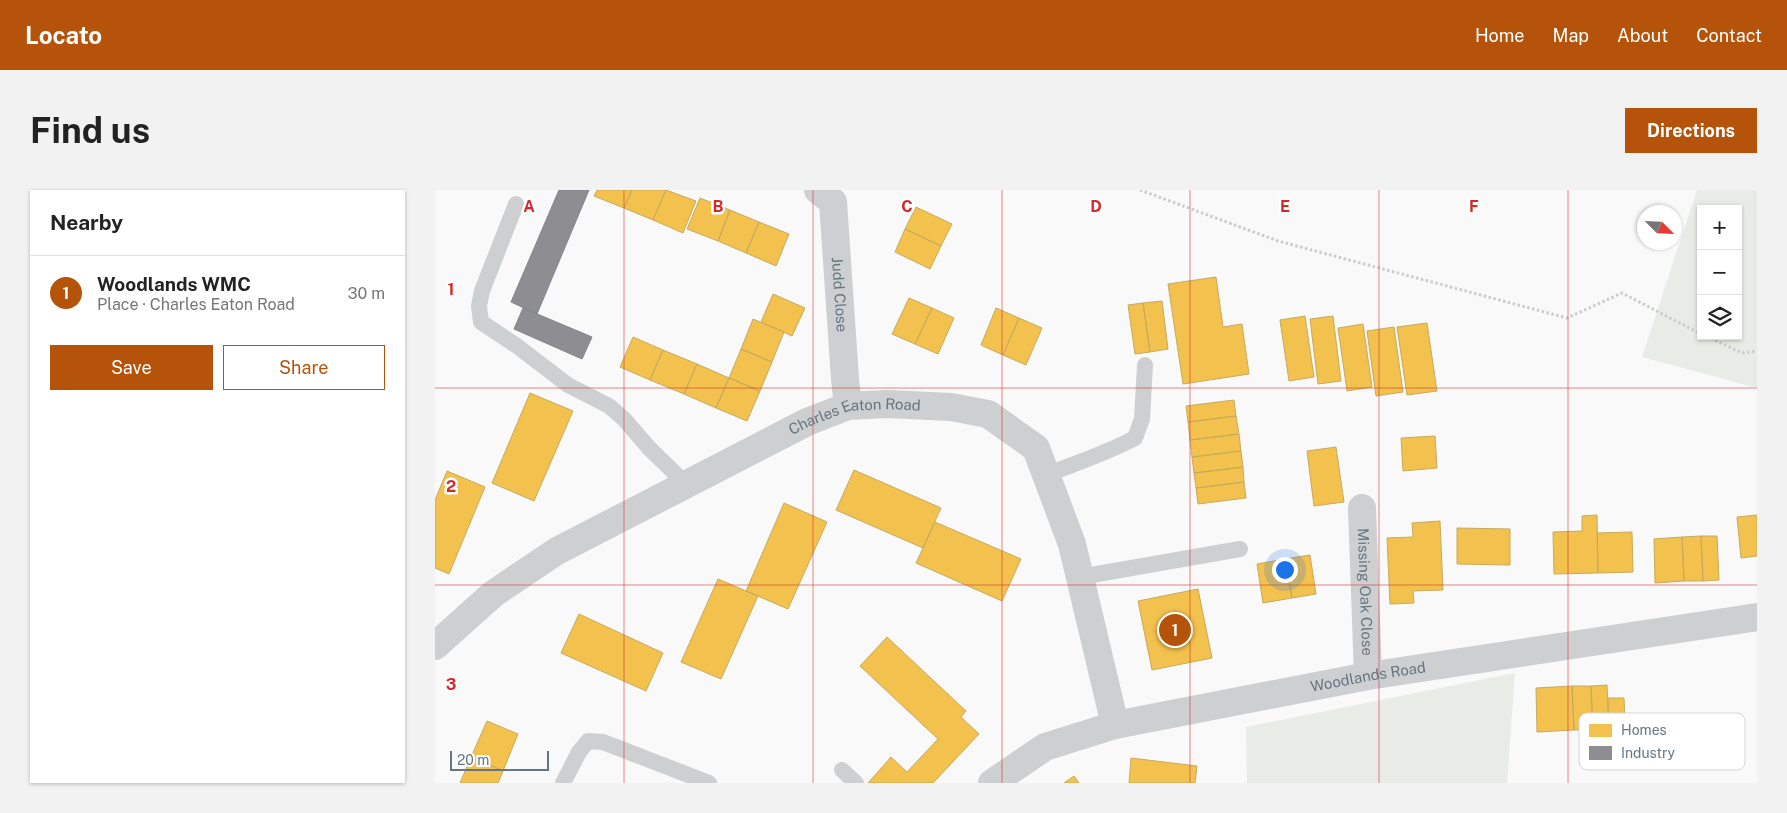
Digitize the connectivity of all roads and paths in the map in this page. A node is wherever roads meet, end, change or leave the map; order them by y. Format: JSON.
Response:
{"nodes":[{"id":1,"x":819,"y":190,"type":"edge"},
{"id":2,"x":1140,"y":190,"type":"edge"},
{"id":3,"x":516,"y":204,"type":"dead end"},
{"id":4,"x":1697,"y":332,"type":"edge"},
{"id":5,"x":1714,"y":340,"type":"edge"},
{"id":6,"x":1757,"y":351,"type":"edge"},
{"id":7,"x":1145,"y":364,"type":"dead end"},
{"id":8,"x":848,"y":406,"type":"junction"},
{"id":9,"x":1046,"y":475,"type":"junction"},
{"id":10,"x":687,"y":485,"type":"junction"},
{"id":11,"x":1361,"y":508,"type":"dead end"},
{"id":12,"x":1240,"y":549,"type":"dead end"},
{"id":13,"x":1080,"y":577,"type":"junction"},
{"id":14,"x":1757,"y":617,"type":"edge"},
{"id":15,"x":435,"y":646,"type":"edge"},
{"id":16,"x":1368,"y":676,"type":"junction"},
{"id":17,"x":1115,"y":726,"type":"junction"},
{"id":18,"x":843,"y":770,"type":"dead end"},
{"id":19,"x":563,"y":783,"type":"edge"},
{"id":20,"x":709,"y":783,"type":"edge"},
{"id":21,"x":856,"y":783,"type":"edge"},
{"id":22,"x":992,"y":783,"type":"edge"}],
"edges":[{"from":1,"to":8,"type":"street","name":"Judd Close"},
{"from":2,"to":4,"type":"path"},
{"from":3,"to":10,"type":"lane"},
{"from":5,"to":6,"type":"path"},
{"from":7,"to":9,"type":"lane"},
{"from":8,"to":9,"type":"street","name":"Charles Eaton Road"},
{"from":8,"to":10,"type":"street","name":"Charles Eaton Road"},
{"from":9,"to":13,"type":"street","name":"Charles Eaton Road"},
{"from":10,"to":15,"type":"street","name":"Charles Eaton Road"},
{"from":11,"to":16,"type":"street","name":"Missing Oak Close"},
{"from":12,"to":13,"type":"lane"},
{"from":13,"to":17,"type":"street","name":"Charles Eaton Road"},
{"from":14,"to":16,"type":"street","name":"Woodlands Road"},
{"from":16,"to":17,"type":"street","name":"Woodlands Road"},
{"from":17,"to":22,"type":"street","name":"Woodlands Road"},
{"from":18,"to":21,"type":"lane"},
{"from":19,"to":20,"type":"lane"}]}
